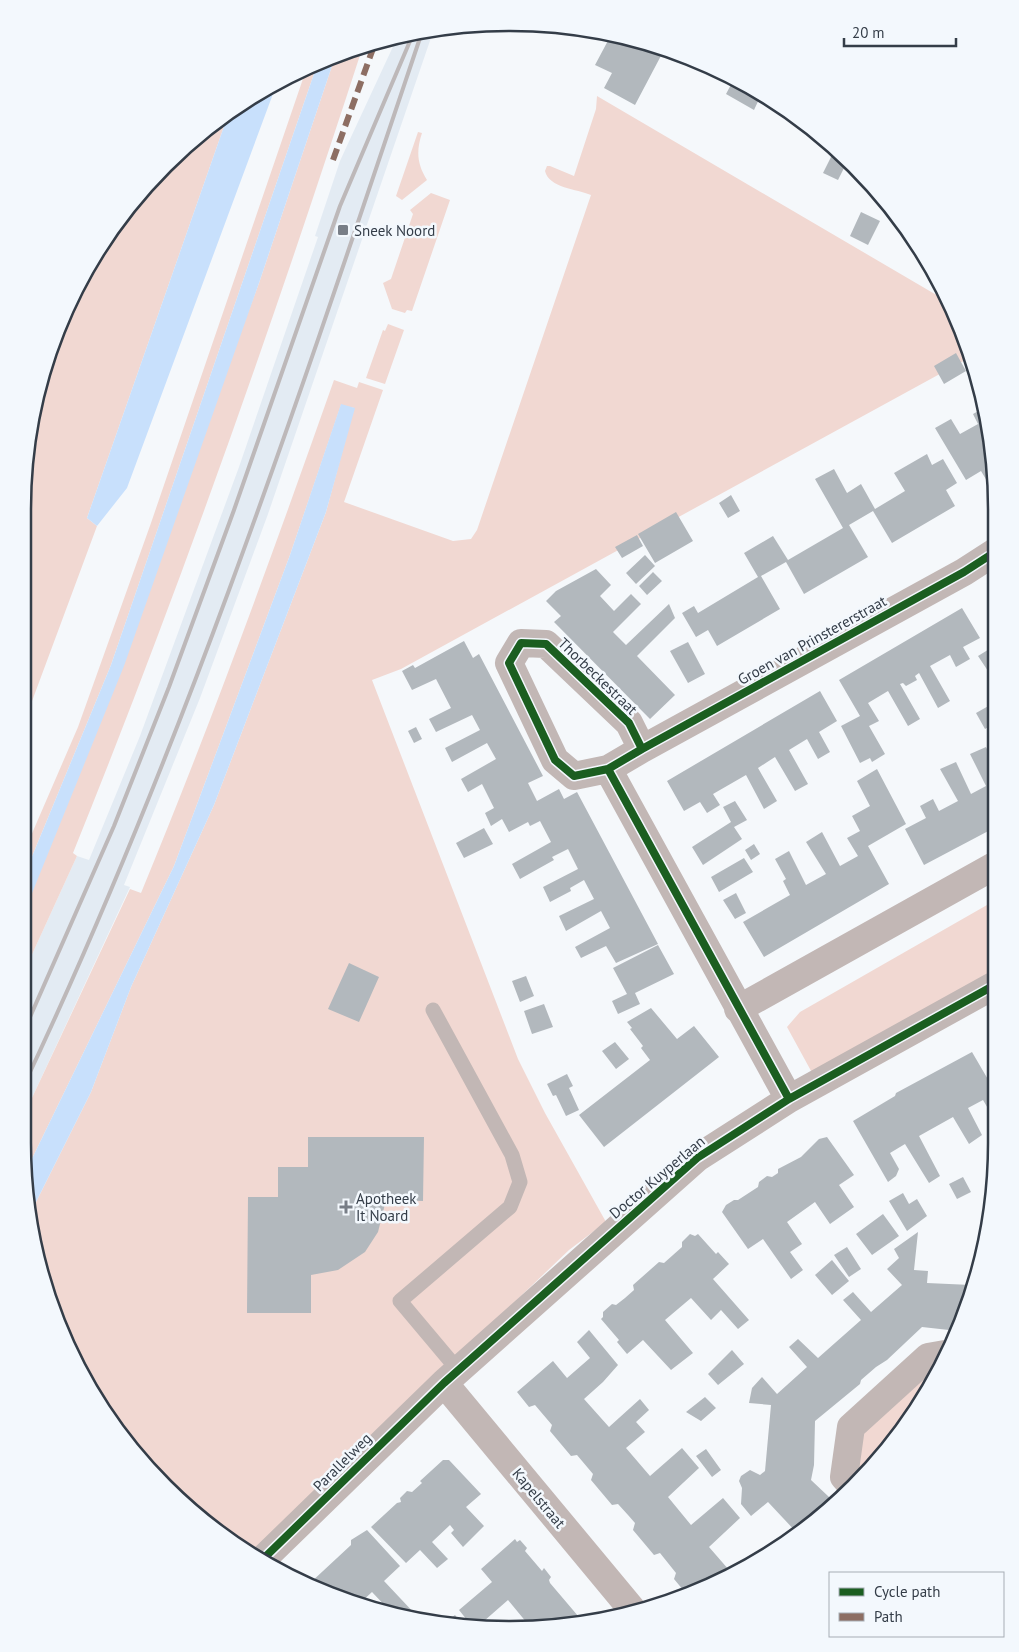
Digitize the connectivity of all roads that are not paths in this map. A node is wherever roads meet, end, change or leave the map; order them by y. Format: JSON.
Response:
{"nodes":[{"id":1,"x":988,"y":556,"type":"edge"},
{"id":2,"x":642,"y":749,"type":"junction"},
{"id":3,"x":608,"y":769,"type":"junction"},
{"id":4,"x":988,"y":869,"type":"edge"},
{"id":5,"x":988,"y":989,"type":"edge"},
{"id":6,"x":738,"y":1009,"type":"junction"},
{"id":7,"x":434,"y":1010,"type":"dead end"},
{"id":8,"x":789,"y":1099,"type":"junction"},
{"id":9,"x":937,"y":1355,"type":"edge"},
{"id":10,"x":451,"y":1376,"type":"junction"},
{"id":11,"x":848,"y":1481,"type":"edge"},
{"id":12,"x":267,"y":1555,"type":"edge"},
{"id":13,"x":629,"y":1605,"type":"edge"}],
"edges":[{"from":1,"to":2,"type":"street","name":"Groen van Prinstererstraat"},
{"from":2,"to":3,"type":"street","name":"Thorbeckestraat"},
{"from":2,"to":3,"type":"street","name":"Thorbeckestraat"},
{"from":3,"to":6,"type":"street"},
{"from":4,"to":6,"type":"street"},
{"from":5,"to":8,"type":"street","name":"Doctor Kuyperlaan"},
{"from":6,"to":8,"type":"street"},
{"from":7,"to":10,"type":"lane"},
{"from":8,"to":10,"type":"street","name":"Doctor Kuyperlaan"},
{"from":9,"to":11,"type":"street"},
{"from":10,"to":12,"type":"street","name":"Parallelweg"},
{"from":10,"to":13,"type":"street","name":"Kapelstraat"}]}
